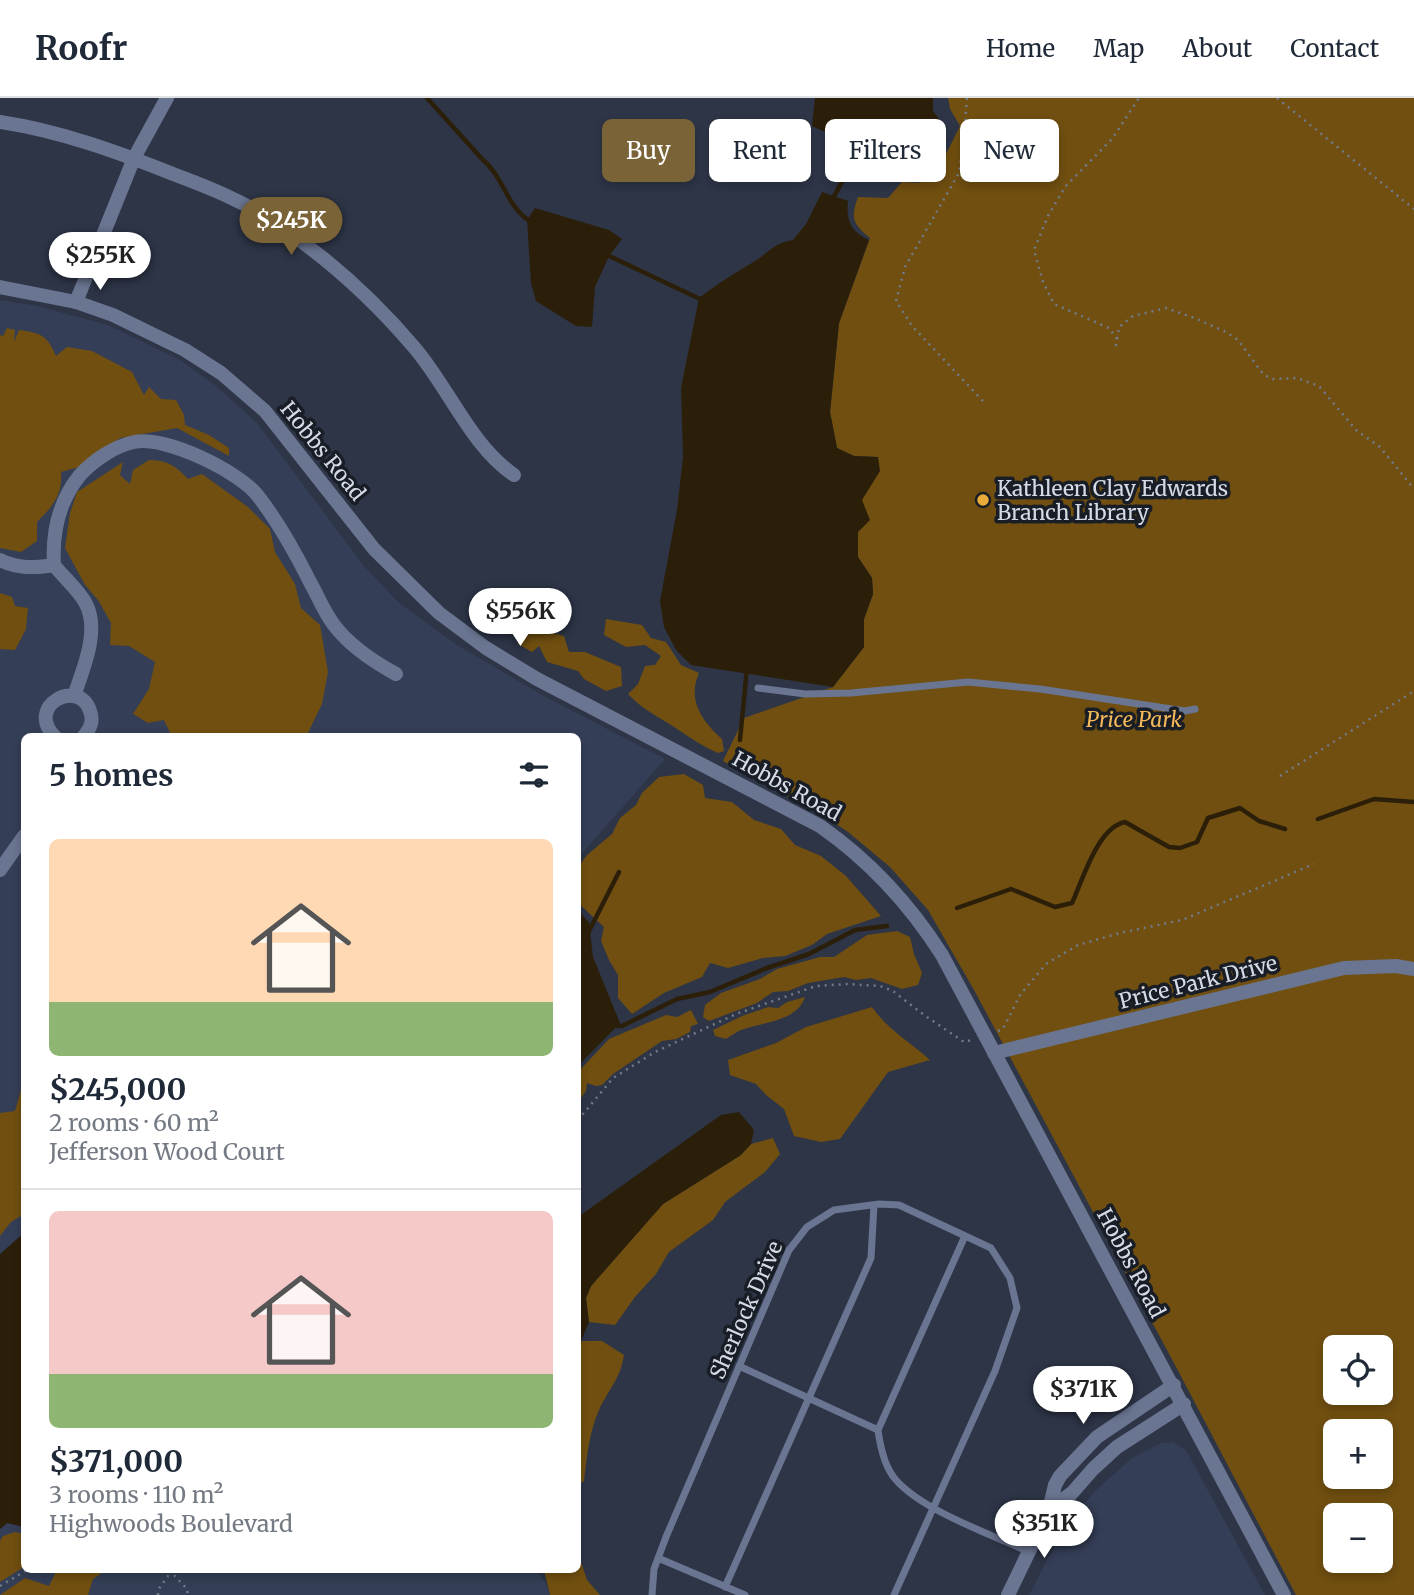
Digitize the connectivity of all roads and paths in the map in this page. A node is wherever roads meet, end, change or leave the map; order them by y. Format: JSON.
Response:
{"nodes":[{"id":1,"x":167,"y":98,"type":"edge"},
{"id":2,"x":967,"y":98,"type":"edge"},
{"id":3,"x":1139,"y":98,"type":"edge"},
{"id":4,"x":1277,"y":98,"type":"edge"},
{"id":5,"x":0,"y":122,"type":"edge"},
{"id":6,"x":134,"y":158,"type":"junction"},
{"id":7,"x":1414,"y":209,"type":"edge"},
{"id":8,"x":0,"y":287,"type":"edge"},
{"id":9,"x":76,"y":302,"type":"junction"},
{"id":10,"x":983,"y":401,"type":"dead end"},
{"id":11,"x":514,"y":475,"type":"dead end"},
{"id":12,"x":1414,"y":489,"type":"edge"},
{"id":13,"x":0,"y":560,"type":"edge"},
{"id":14,"x":54,"y":565,"type":"junction"},
{"id":15,"x":396,"y":674,"type":"dead end"},
{"id":16,"x":758,"y":688,"type":"dead end"},
{"id":17,"x":1414,"y":691,"type":"edge"},
{"id":18,"x":74,"y":696,"type":"junction"},
{"id":19,"x":1195,"y":709,"type":"dead end"},
{"id":20,"x":52,"y":733,"type":"edge"},
{"id":21,"x":86,"y":733,"type":"edge"},
{"id":22,"x":1280,"y":776,"type":"dead end"},
{"id":23,"x":21,"y":840,"type":"edge"},
{"id":24,"x":1314,"y":864,"type":"dead end"},
{"id":25,"x":0,"y":870,"type":"edge"},
{"id":26,"x":1414,"y":969,"type":"edge"},
{"id":27,"x":986,"y":1037,"type":"junction"},
{"id":28,"x":994,"y":1053,"type":"junction"},
{"id":29,"x":581,"y":1116,"type":"edge"},
{"id":30,"x":874,"y":1205,"type":"junction"},
{"id":31,"x":965,"y":1236,"type":"junction"},
{"id":32,"x":739,"y":1366,"type":"junction"},
{"id":33,"x":1174,"y":1385,"type":"junction"},
{"id":34,"x":808,"y":1398,"type":"junction"},
{"id":35,"x":1184,"y":1404,"type":"junction"},
{"id":36,"x":878,"y":1430,"type":"junction"},
{"id":37,"x":932,"y":1507,"type":"junction"},
{"id":38,"x":1049,"y":1510,"type":"junction"},
{"id":39,"x":1029,"y":1552,"type":"junction"},
{"id":40,"x":658,"y":1558,"type":"junction"},
{"id":41,"x":22,"y":1573,"type":"edge"},
{"id":42,"x":166,"y":1573,"type":"edge"},
{"id":43,"x":168,"y":1576,"type":"junction"},
{"id":44,"x":0,"y":1586,"type":"edge"},
{"id":45,"x":725,"y":1587,"type":"junction"},
{"id":46,"x":158,"y":1595,"type":"edge"},
{"id":47,"x":188,"y":1595,"type":"edge"},
{"id":48,"x":652,"y":1595,"type":"edge"},
{"id":49,"x":745,"y":1595,"type":"edge"},
{"id":50,"x":894,"y":1595,"type":"edge"},
{"id":51,"x":1009,"y":1595,"type":"edge"},
{"id":52,"x":1284,"y":1595,"type":"edge"}],
"edges":[{"from":1,"to":6,"type":"street"},
{"from":2,"to":10,"type":"path"},
{"from":3,"to":12,"type":"path"},
{"from":4,"to":7,"type":"path"},
{"from":5,"to":6,"type":"street"},
{"from":6,"to":9,"type":"street"},
{"from":6,"to":11,"type":"street"},
{"from":8,"to":9,"type":"street","name":"Hobbs Road"},
{"from":9,"to":27,"type":"street","name":"Hobbs Road"},
{"from":13,"to":14,"type":"street"},
{"from":14,"to":15,"type":"street"},
{"from":14,"to":18,"type":"street"},
{"from":16,"to":19,"type":"lane"},
{"from":17,"to":22,"type":"path"},
{"from":18,"to":20,"type":"street"},
{"from":18,"to":21,"type":"street"},
{"from":23,"to":25,"type":"street"},
{"from":24,"to":27,"type":"path"},
{"from":26,"to":28,"type":"street","name":"Price Park Drive"},
{"from":27,"to":28,"type":"street","name":"Hobbs Road"},
{"from":27,"to":29,"type":"path"},
{"from":28,"to":33,"type":"street","name":"Hobbs Road"},
{"from":30,"to":31,"type":"lane","name":"Sherlock Drive"},
{"from":30,"to":32,"type":"lane","name":"Sherlock Drive"},
{"from":30,"to":34,"type":"lane"},
{"from":31,"to":36,"type":"lane"},
{"from":31,"to":37,"type":"lane","name":"Sherlock Drive"},
{"from":32,"to":34,"type":"lane"},
{"from":32,"to":40,"type":"lane","name":"Sherlock Drive"},
{"from":33,"to":35,"type":"street","name":"Hobbs Road"},
{"from":33,"to":38,"type":"street"},
{"from":34,"to":36,"type":"lane"},
{"from":34,"to":45,"type":"lane"},
{"from":35,"to":38,"type":"street"},
{"from":35,"to":52,"type":"street","name":"Hobbs Road"},
{"from":36,"to":37,"type":"lane"},
{"from":37,"to":39,"type":"lane"},
{"from":37,"to":50,"type":"lane","name":"Sherlock Drive"},
{"from":38,"to":39,"type":"street"},
{"from":39,"to":51,"type":"street"},
{"from":40,"to":45,"type":"lane"},
{"from":40,"to":48,"type":"lane","name":"Sherlock Drive"},
{"from":41,"to":44,"type":"path"},
{"from":42,"to":43,"type":"path"},
{"from":43,"to":46,"type":"path"},
{"from":43,"to":47,"type":"path"},
{"from":45,"to":49,"type":"lane"}]}
